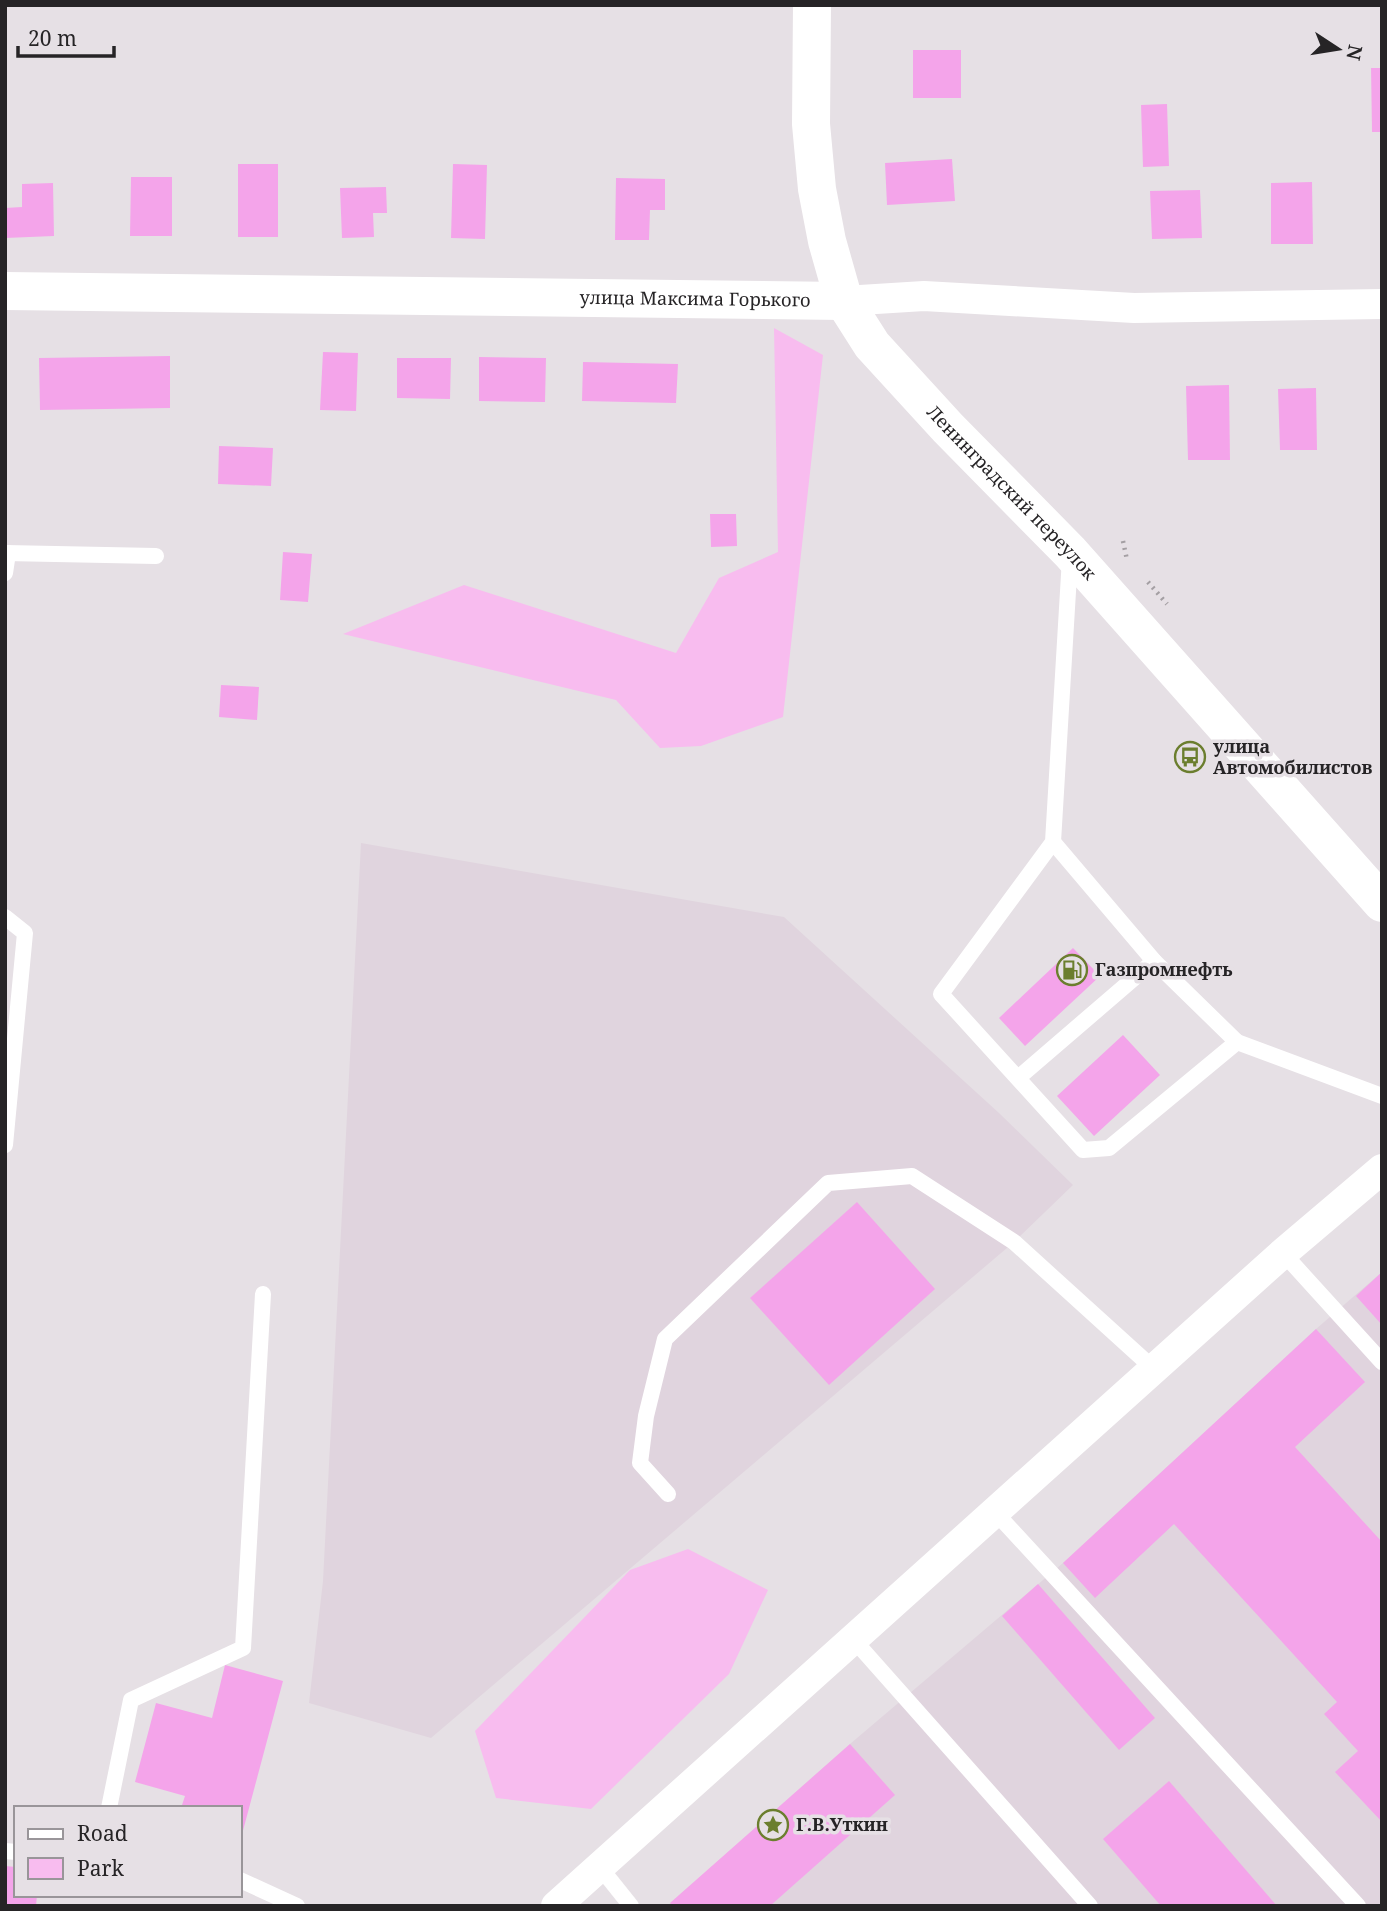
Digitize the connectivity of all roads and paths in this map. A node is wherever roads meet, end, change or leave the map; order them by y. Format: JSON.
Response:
{"nodes":[{"id":1,"x":812,"y":5,"type":"edge"},
{"id":2,"x":5,"y":291,"type":"edge"},
{"id":3,"x":844,"y":301,"type":"junction"},
{"id":4,"x":1382,"y":304,"type":"edge"},
{"id":5,"x":1070,"y":552,"type":"junction"},
{"id":6,"x":7,"y":553,"type":"edge"},
{"id":7,"x":156,"y":556,"type":"dead end"},
{"id":8,"x":5,"y":573,"type":"edge"},
{"id":9,"x":1053,"y":842,"type":"junction"},
{"id":10,"x":1382,"y":903,"type":"edge"},
{"id":11,"x":5,"y":917,"type":"edge"},
{"id":12,"x":1154,"y":961,"type":"junction"},
{"id":13,"x":1237,"y":1042,"type":"junction"},
{"id":14,"x":1018,"y":1078,"type":"junction"},
{"id":15,"x":1382,"y":1096,"type":"edge"},
{"id":16,"x":5,"y":1145,"type":"edge"},
{"id":17,"x":1382,"y":1169,"type":"edge"},
{"id":18,"x":1283,"y":1253,"type":"junction"},
{"id":19,"x":263,"y":1294,"type":"dead end"},
{"id":20,"x":1382,"y":1362,"type":"edge"},
{"id":21,"x":1154,"y":1369,"type":"junction"},
{"id":22,"x":668,"y":1494,"type":"dead end"},
{"id":23,"x":995,"y":1512,"type":"junction"},
{"id":24,"x":853,"y":1639,"type":"junction"},
{"id":25,"x":109,"y":1806,"type":"edge"},
{"id":26,"x":599,"y":1866,"type":"junction"},
{"id":27,"x":242,"y":1881,"type":"edge"},
{"id":28,"x":297,"y":1906,"type":"edge"},
{"id":29,"x":556,"y":1906,"type":"edge"},
{"id":30,"x":631,"y":1906,"type":"edge"},
{"id":31,"x":1090,"y":1906,"type":"edge"},
{"id":32,"x":1358,"y":1906,"type":"edge"}],
"edges":[{"from":1,"to":3,"type":"main road","name":"Ленинградский переулок"},
{"from":2,"to":3,"type":"main road","name":"улица Максима Горького"},
{"from":3,"to":4,"type":"street","name":"улица Максима Горького"},
{"from":3,"to":5,"type":"main road","name":"Ленинградский переулок"},
{"from":5,"to":9,"type":"lane"},
{"from":5,"to":10,"type":"main road","name":"Ленинградский переулок"},
{"from":6,"to":7,"type":"lane"},
{"from":6,"to":8,"type":"lane"},
{"from":9,"to":12,"type":"lane"},
{"from":9,"to":14,"type":"lane"},
{"from":11,"to":16,"type":"lane"},
{"from":12,"to":13,"type":"lane"},
{"from":12,"to":14,"type":"lane"},
{"from":13,"to":14,"type":"lane"},
{"from":13,"to":15,"type":"lane"},
{"from":17,"to":18,"type":"street"},
{"from":18,"to":20,"type":"lane"},
{"from":18,"to":21,"type":"street"},
{"from":19,"to":25,"type":"lane"},
{"from":21,"to":22,"type":"lane"},
{"from":21,"to":23,"type":"street"},
{"from":23,"to":24,"type":"street"},
{"from":23,"to":32,"type":"lane"},
{"from":24,"to":26,"type":"street"},
{"from":24,"to":31,"type":"lane"},
{"from":26,"to":29,"type":"street"},
{"from":26,"to":30,"type":"lane"},
{"from":27,"to":28,"type":"lane"}]}
